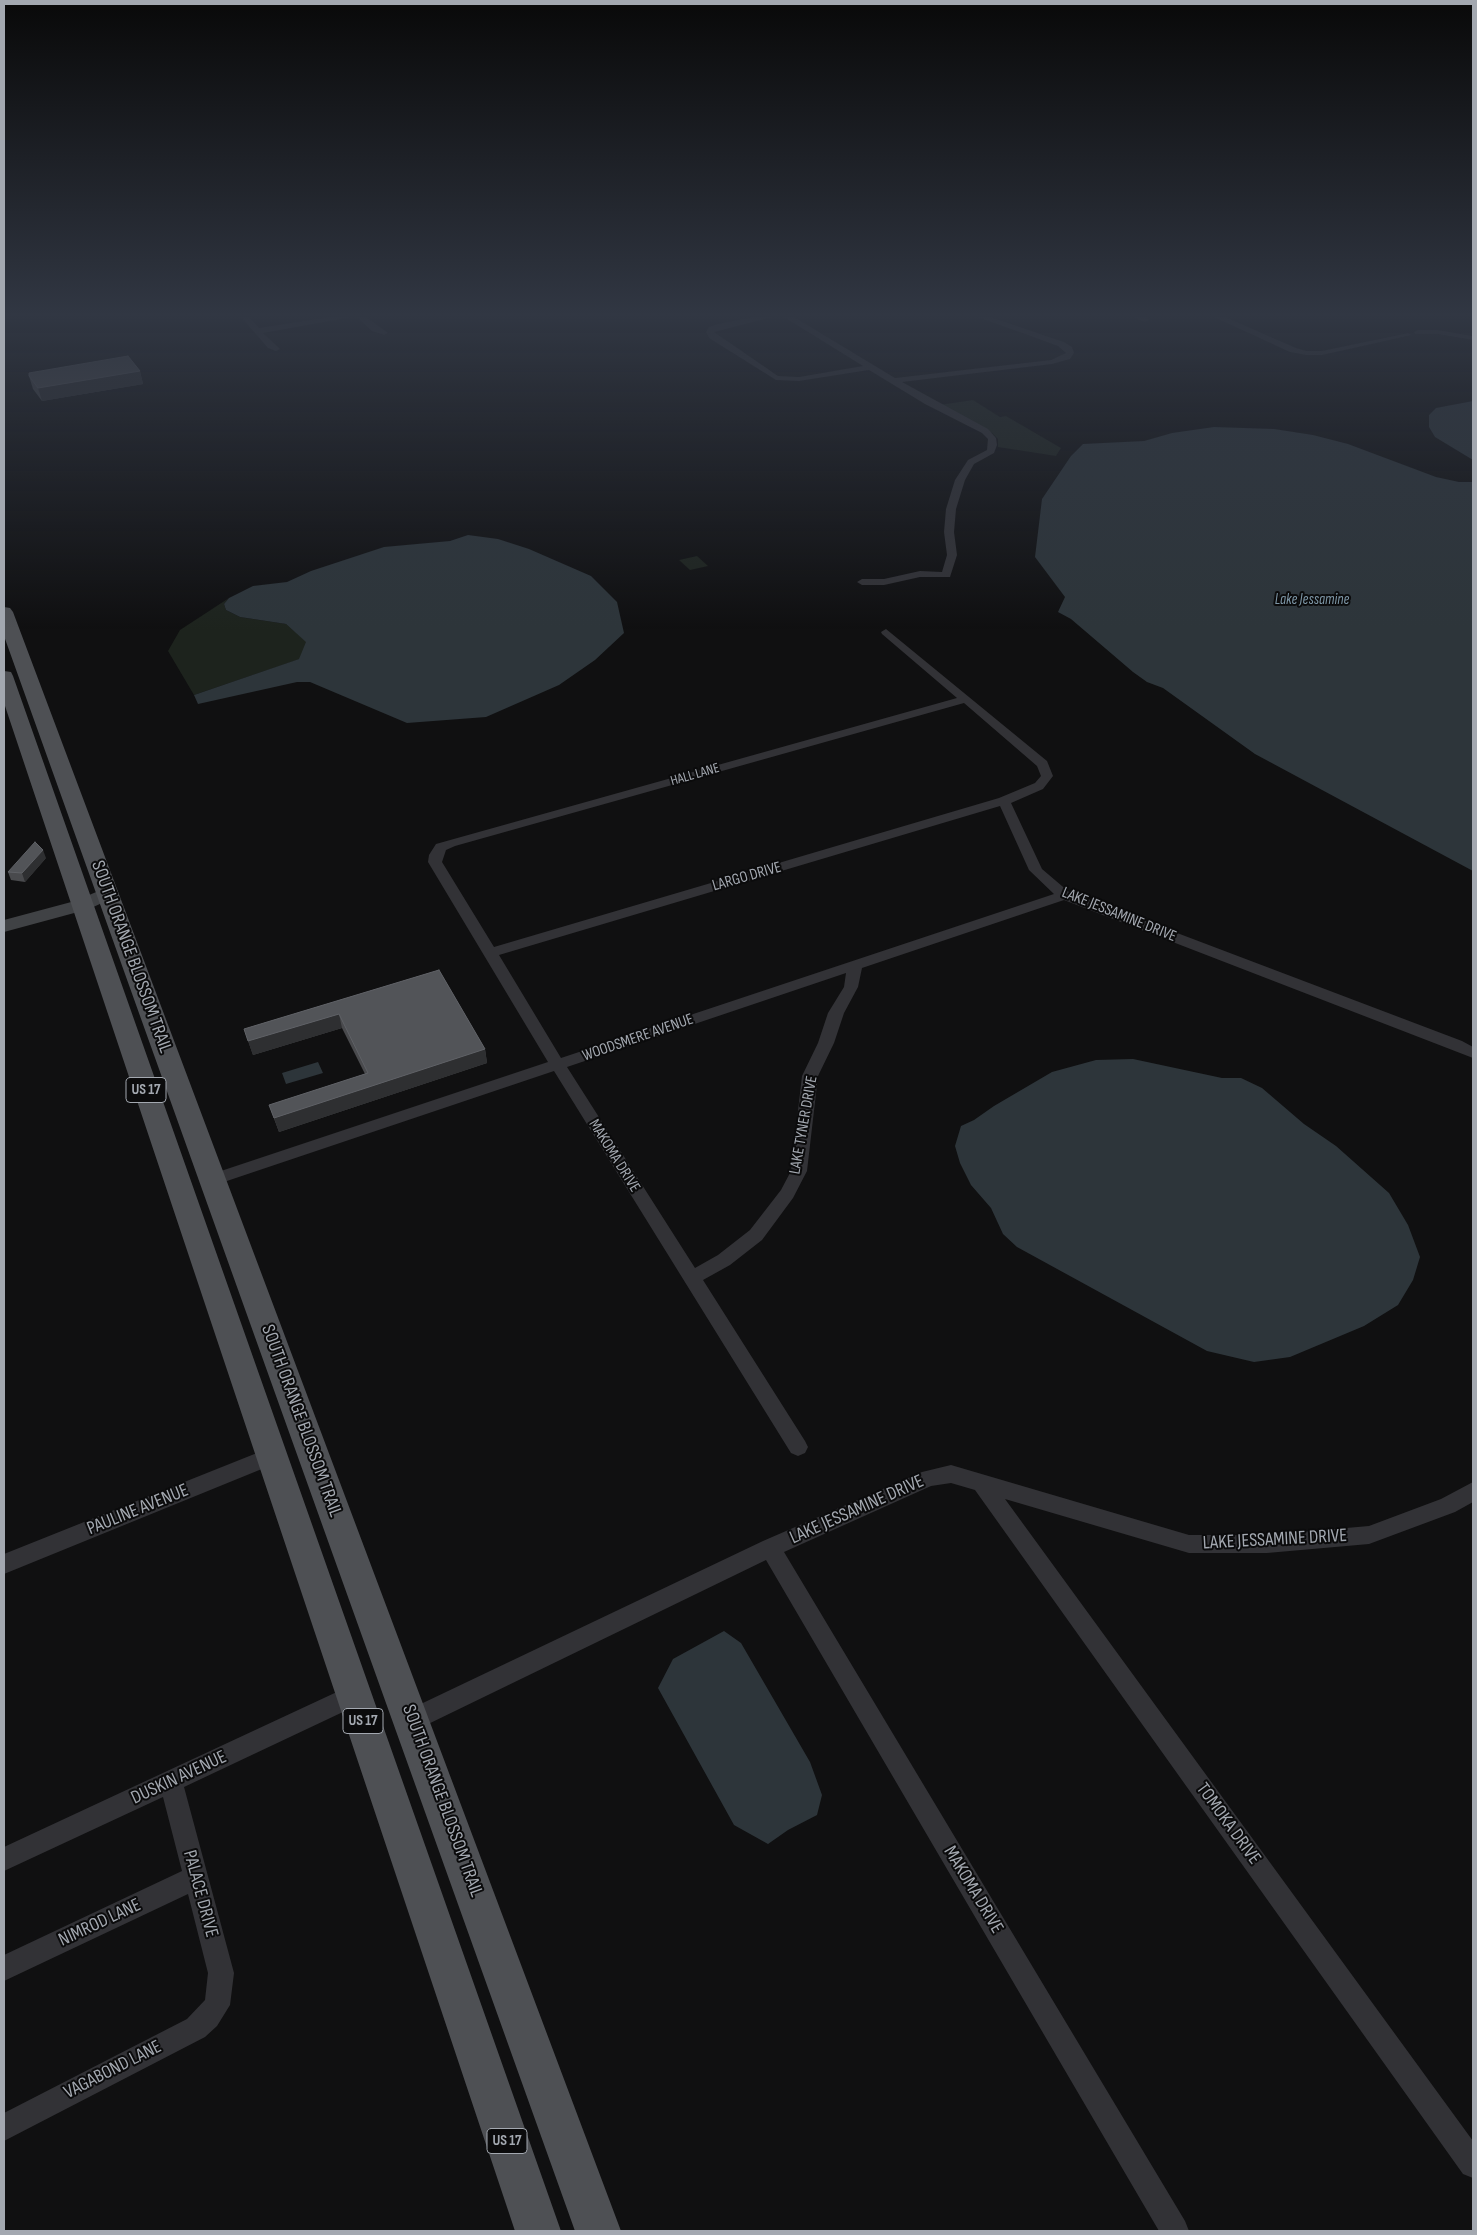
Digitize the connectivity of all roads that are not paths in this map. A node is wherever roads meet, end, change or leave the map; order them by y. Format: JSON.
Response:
{"nodes":[{"id":1,"x":967,"y":421,"type":"edge"},
{"id":2,"x":862,"y":582,"type":"dead end"},
{"id":3,"x":4,"y":612,"type":"edge"},
{"id":4,"x":886,"y":632,"type":"dead end"},
{"id":5,"x":10,"y":637,"type":"edge"},
{"id":6,"x":4,"y":676,"type":"edge"},
{"id":7,"x":966,"y":700,"type":"junction"},
{"id":8,"x":1004,"y":801,"type":"junction"},
{"id":9,"x":435,"y":862,"type":"joint"},
{"id":10,"x":1064,"y":895,"type":"junction"},
{"id":11,"x":89,"y":896,"type":"junction"},
{"id":12,"x":4,"y":911,"type":"edge"},
{"id":13,"x":4,"y":926,"type":"edge"},
{"id":14,"x":490,"y":953,"type":"junction"},
{"id":15,"x":855,"y":964,"type":"junction"},
{"id":16,"x":1473,"y":1053,"type":"edge"},
{"id":17,"x":558,"y":1065,"type":"junction"},
{"id":18,"x":212,"y":1180,"type":"junction"},
{"id":19,"x":691,"y":1278,"type":"junction"},
{"id":20,"x":250,"y":1392,"type":"junction"},
{"id":21,"x":299,"y":1415,"type":"junction"},
{"id":22,"x":798,"y":1447,"type":"dead end"},
{"id":23,"x":272,"y":1456,"type":"junction"},
{"id":24,"x":982,"y":1484,"type":"junction"},
{"id":25,"x":326,"y":1487,"type":"junction"},
{"id":26,"x":1473,"y":1491,"type":"edge"},
{"id":27,"x":770,"y":1548,"type":"junction"},
{"id":28,"x":4,"y":1564,"type":"edge"},
{"id":29,"x":354,"y":1695,"type":"junction"},
{"id":30,"x":412,"y":1720,"type":"junction"},
{"id":31,"x":172,"y":1782,"type":"junction"},
{"id":32,"x":4,"y":1859,"type":"edge"},
{"id":33,"x":196,"y":1877,"type":"junction"},
{"id":34,"x":4,"y":1968,"type":"edge"},
{"id":35,"x":216,"y":2005,"type":"joint"},
{"id":36,"x":4,"y":2127,"type":"edge"},
{"id":37,"x":1473,"y":2164,"type":"edge"},
{"id":38,"x":538,"y":2231,"type":"edge"},
{"id":39,"x":598,"y":2231,"type":"edge"},
{"id":40,"x":1175,"y":2231,"type":"edge"}],
"edges":[{"from":1,"to":2,"type":"street"},
{"from":3,"to":5,"type":"main road","name":"SOUTH ORANGE BLOSSOM TRAIL","number":"US 17"},
{"from":4,"to":7,"type":"street"},
{"from":5,"to":11,"type":"main road","name":"SOUTH ORANGE BLOSSOM TRAIL","number":"US 17"},
{"from":6,"to":11,"type":"main road","name":"SOUTH ORANGE BLOSSOM TRAIL","number":"US 17"},
{"from":7,"to":8,"type":"street"},
{"from":7,"to":9,"type":"street","name":"HALL LANE"},
{"from":8,"to":10,"type":"street","name":"LAKE JESSAMINE DRIVE"},
{"from":8,"to":14,"type":"street","name":"LARGO DRIVE"},
{"from":9,"to":14,"type":"street","name":"MAKOMA DRIVE"},
{"from":10,"to":15,"type":"street","name":"WOODSMERE AVENUE"},
{"from":10,"to":16,"type":"street","name":"LAKE JESSAMINE DRIVE"},
{"from":11,"to":12,"type":"main road"},
{"from":11,"to":13,"type":"main road"},
{"from":11,"to":18,"type":"main road","name":"SOUTH ORANGE BLOSSOM TRAIL","number":"US 17"},
{"from":11,"to":20,"type":"main road","name":"SOUTH ORANGE BLOSSOM TRAIL","number":"US 17"},
{"from":14,"to":17,"type":"street","name":"MAKOMA DRIVE"},
{"from":15,"to":17,"type":"street","name":"WOODSMERE AVENUE"},
{"from":15,"to":19,"type":"street","name":"LAKE TYNER DRIVE"},
{"from":17,"to":18,"type":"street","name":"WOODSMERE AVENUE"},
{"from":17,"to":19,"type":"street","name":"MAKOMA DRIVE"},
{"from":18,"to":21,"type":"main road","name":"SOUTH ORANGE BLOSSOM TRAIL","number":"US 17"},
{"from":19,"to":22,"type":"street","name":"MAKOMA DRIVE"},
{"from":20,"to":21,"type":"main road"},
{"from":20,"to":23,"type":"main road","name":"SOUTH ORANGE BLOSSOM TRAIL","number":"US 17"},
{"from":21,"to":25,"type":"main road","name":"SOUTH ORANGE BLOSSOM TRAIL","number":"US 17"},
{"from":23,"to":25,"type":"main road"},
{"from":23,"to":28,"type":"street","name":"PAULINE AVENUE"},
{"from":23,"to":29,"type":"main road","name":"SOUTH ORANGE BLOSSOM TRAIL","number":"US 17"},
{"from":24,"to":26,"type":"street","name":"LAKE JESSAMINE DRIVE"},
{"from":24,"to":27,"type":"street","name":"LAKE JESSAMINE DRIVE"},
{"from":24,"to":37,"type":"street","name":"TOMOKA DRIVE"},
{"from":25,"to":30,"type":"main road","name":"SOUTH ORANGE BLOSSOM TRAIL","number":"US 17"},
{"from":27,"to":30,"type":"street","name":"LAKE JESSAMINE DRIVE"},
{"from":27,"to":40,"type":"street","name":"MAKOMA DRIVE"},
{"from":29,"to":31,"type":"street","name":"DUSKIN AVENUE"},
{"from":29,"to":38,"type":"main road","name":"SOUTH ORANGE BLOSSOM TRAIL","number":"US 17"},
{"from":30,"to":39,"type":"main road","name":"SOUTH ORANGE BLOSSOM TRAIL","number":"US 17"},
{"from":31,"to":32,"type":"street","name":"DUSKIN AVENUE"},
{"from":31,"to":33,"type":"street","name":"PALACE DRIVE"},
{"from":33,"to":34,"type":"street","name":"NIMROD LANE"},
{"from":33,"to":35,"type":"street","name":"PALACE DRIVE"},
{"from":35,"to":36,"type":"street","name":"VAGABOND LANE"}]}
